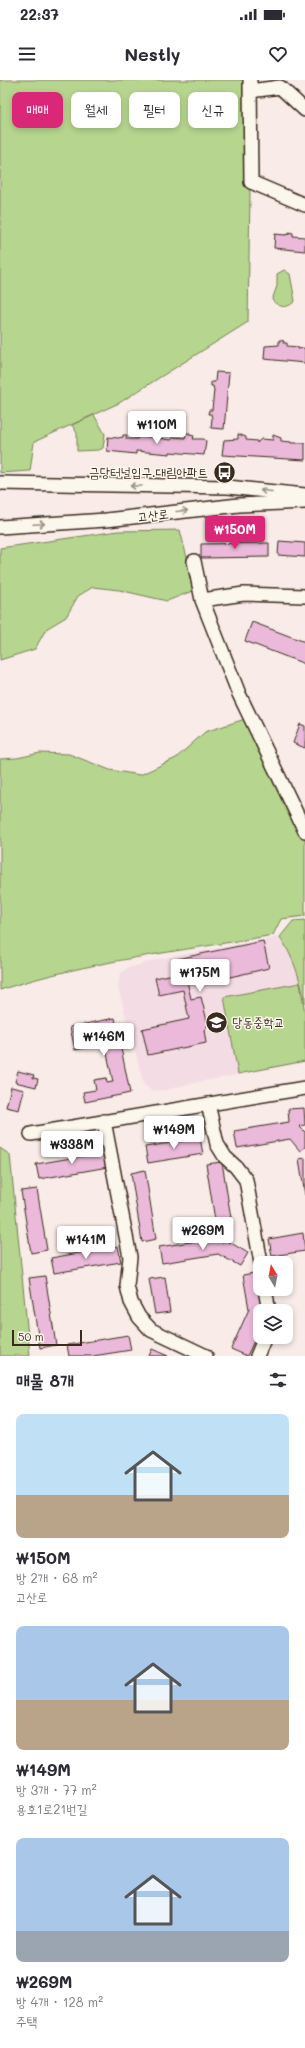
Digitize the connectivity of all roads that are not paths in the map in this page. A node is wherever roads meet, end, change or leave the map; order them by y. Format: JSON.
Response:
{"nodes":[{"id":1,"x":250,"y":86,"type":"edge"},
{"id":2,"x":305,"y":110,"type":"edge"},
{"id":3,"x":305,"y":205,"type":"edge"},
{"id":4,"x":0,"y":483,"type":"edge"},
{"id":5,"x":305,"y":495,"type":"edge"},
{"id":6,"x":305,"y":502,"type":"edge"},
{"id":7,"x":0,"y":526,"type":"edge"},
{"id":8,"x":194,"y":561,"type":"dead end"},
{"id":9,"x":305,"y":596,"type":"edge"},
{"id":10,"x":202,"y":600,"type":"junction"},
{"id":11,"x":305,"y":831,"type":"edge"},
{"id":12,"x":305,"y":1088,"type":"edge"},
{"id":13,"x":208,"y":1104,"type":"junction"},
{"id":14,"x":104,"y":1121,"type":"junction"},
{"id":15,"x":31,"y":1134,"type":"dead end"},
{"id":16,"x":260,"y":1256,"type":"edge"},
{"id":17,"x":262,"y":1344,"type":"edge"},
{"id":18,"x":206,"y":1356,"type":"edge"},
{"id":19,"x":257,"y":1356,"type":"edge"}],
"edges":[{"from":1,"to":2,"type":"street"},
{"from":1,"to":3,"type":"street"},
{"from":5,"to":4,"type":"street","name":"고산로","one_way":true},
{"from":7,"to":6,"type":"street","name":"고산로","one_way":true},
{"from":8,"to":10,"type":"street"},
{"from":9,"to":10,"type":"street"},
{"from":10,"to":11,"type":"street"},
{"from":12,"to":13,"type":"street"},
{"from":13,"to":14,"type":"street"},
{"from":13,"to":16,"type":"street"},
{"from":14,"to":15,"type":"street"},
{"from":14,"to":18,"type":"street"},
{"from":17,"to":19,"type":"street"}]}
